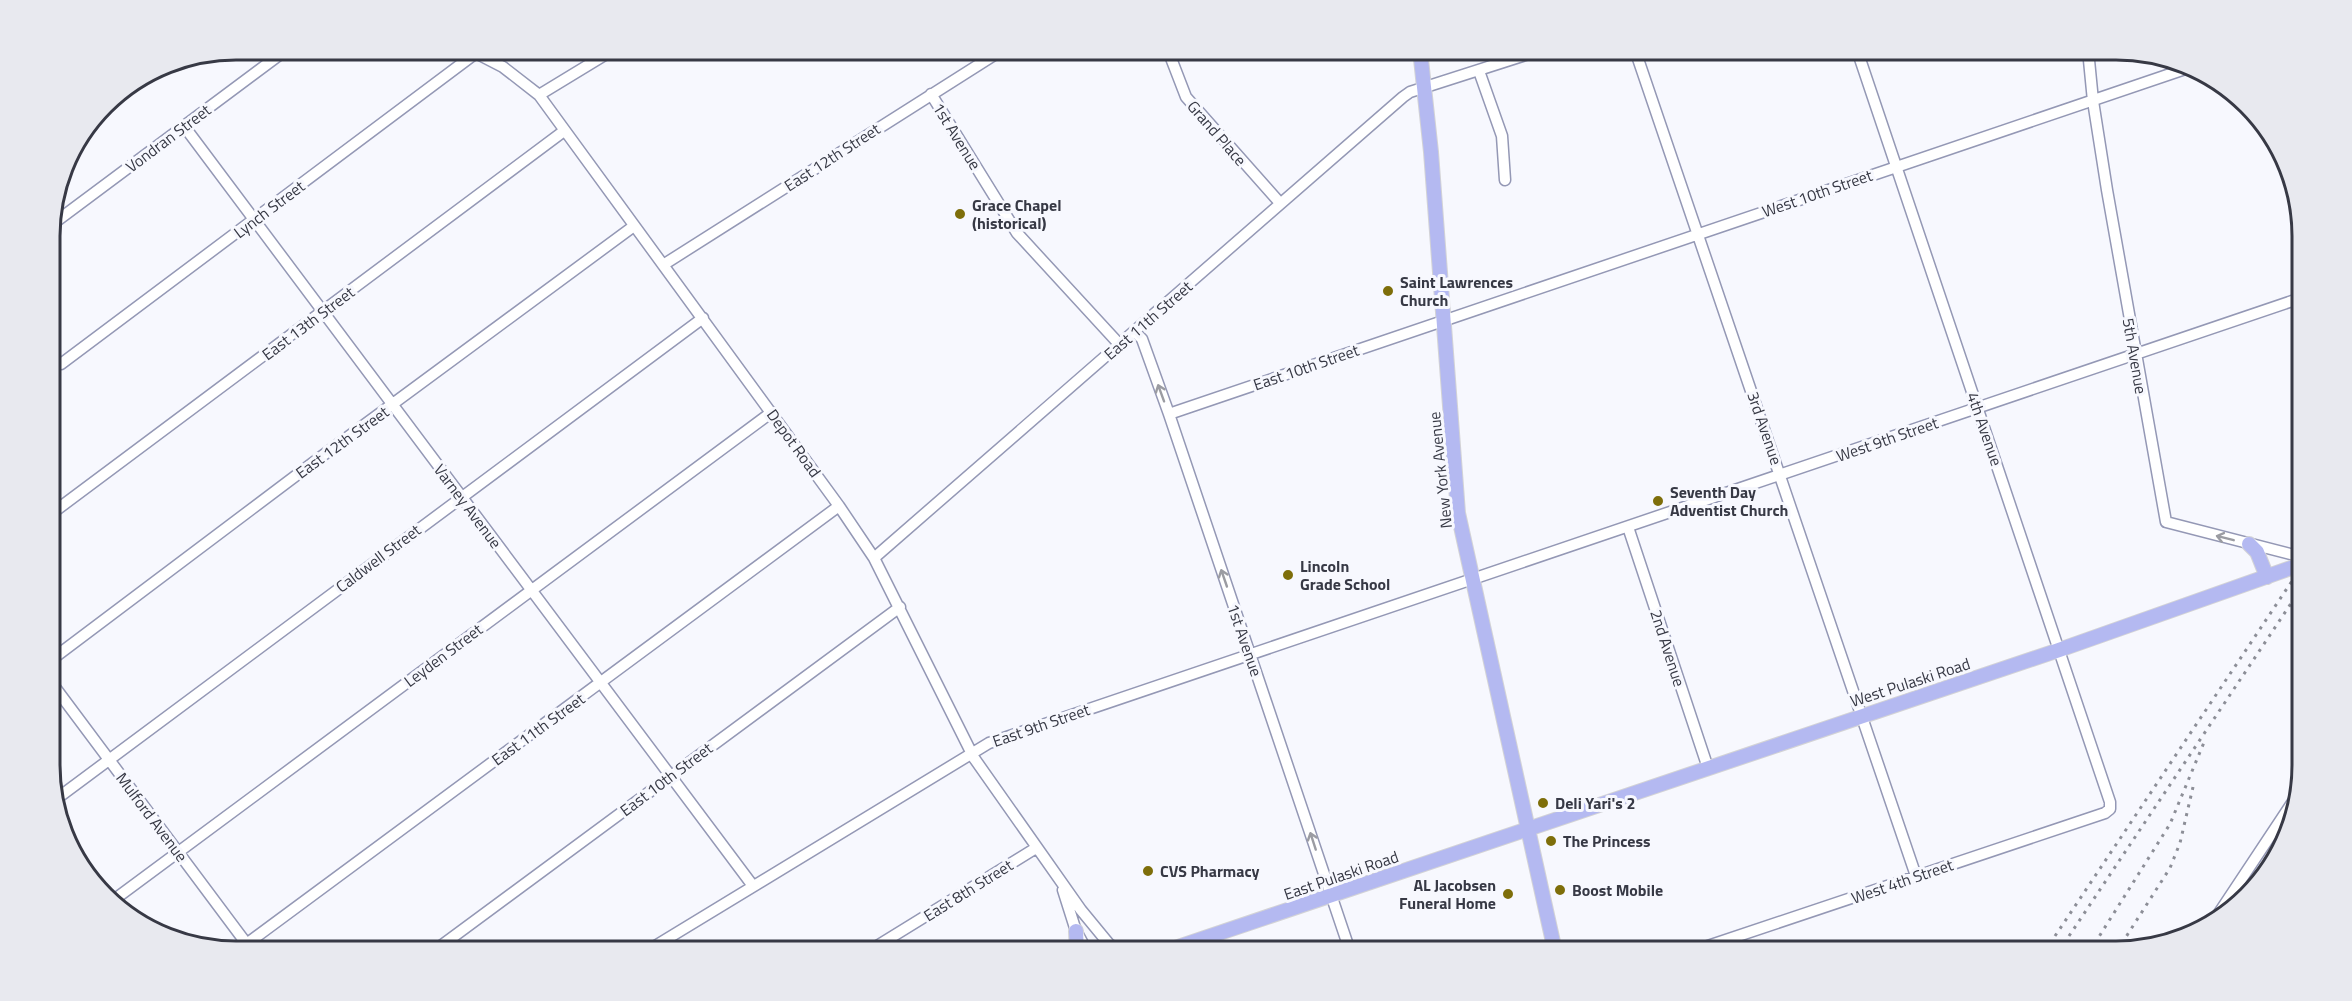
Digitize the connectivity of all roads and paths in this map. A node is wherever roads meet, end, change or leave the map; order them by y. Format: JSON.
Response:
{"nodes":[{"id":1,"x":273,"y":60,"type":"edge"},
{"id":2,"x":461,"y":60,"type":"edge"},
{"id":3,"x":489,"y":60,"type":"edge"},
{"id":4,"x":597,"y":60,"type":"edge"},
{"id":5,"x":986,"y":60,"type":"edge"},
{"id":6,"x":1172,"y":60,"type":"edge"},
{"id":7,"x":1421,"y":60,"type":"edge"},
{"id":8,"x":1511,"y":60,"type":"edge"},
{"id":9,"x":1638,"y":60,"type":"edge"},
{"id":10,"x":1860,"y":60,"type":"edge"},
{"id":11,"x":2089,"y":60,"type":"edge"},
{"id":12,"x":1479,"y":71,"type":"junction"},
{"id":13,"x":2178,"y":71,"type":"edge"},
{"id":14,"x":1425,"y":88,"type":"junction"},
{"id":15,"x":931,"y":94,"type":"junction"},
{"id":16,"x":539,"y":96,"type":"junction"},
{"id":17,"x":2093,"y":101,"type":"junction"},
{"id":18,"x":184,"y":126,"type":"junction"},
{"id":19,"x":564,"y":131,"type":"junction"},
{"id":20,"x":1896,"y":166,"type":"junction"},
{"id":21,"x":1505,"y":180,"type":"dead end"},
{"id":22,"x":1280,"y":203,"type":"junction"},
{"id":23,"x":61,"y":218,"type":"edge"},
{"id":24,"x":254,"y":220,"type":"junction"},
{"id":25,"x":634,"y":226,"type":"junction"},
{"id":26,"x":1698,"y":233,"type":"junction"},
{"id":27,"x":663,"y":265,"type":"junction"},
{"id":28,"x":2292,"y":301,"type":"edge"},
{"id":29,"x":323,"y":312,"type":"junction"},
{"id":30,"x":703,"y":318,"type":"junction"},
{"id":31,"x":1444,"y":319,"type":"junction"},
{"id":32,"x":1135,"y":332,"type":"junction"},
{"id":33,"x":1120,"y":345,"type":"junction"},
{"id":34,"x":2135,"y":356,"type":"junction"},
{"id":35,"x":61,"y":364,"type":"dead end"},
{"id":36,"x":392,"y":405,"type":"junction"},
{"id":37,"x":1977,"y":408,"type":"junction"},
{"id":38,"x":772,"y":412,"type":"junction"},
{"id":39,"x":1169,"y":414,"type":"junction"},
{"id":40,"x":1781,"y":475,"type":"junction"},
{"id":41,"x":461,"y":496,"type":"junction"},
{"id":42,"x":839,"y":506,"type":"junction"},
{"id":43,"x":60,"y":507,"type":"edge"},
{"id":44,"x":1628,"y":527,"type":"junction"},
{"id":45,"x":2249,"y":544,"type":"junction"},
{"id":46,"x":2292,"y":555,"type":"edge"},
{"id":47,"x":874,"y":558,"type":"junction"},
{"id":48,"x":2292,"y":568,"type":"edge"},
{"id":49,"x":2267,"y":577,"type":"junction"},
{"id":50,"x":1473,"y":579,"type":"junction"},
{"id":51,"x":532,"y":590,"type":"junction"},
{"id":52,"x":900,"y":607,"type":"junction"},
{"id":53,"x":2059,"y":650,"type":"junction"},
{"id":54,"x":60,"y":653,"type":"edge"},
{"id":55,"x":1249,"y":653,"type":"junction"},
{"id":56,"x":601,"y":682,"type":"junction"},
{"id":57,"x":60,"y":694,"type":"edge"},
{"id":58,"x":1862,"y":715,"type":"junction"},
{"id":59,"x":971,"y":752,"type":"junction"},
{"id":60,"x":109,"y":760,"type":"junction"},
{"id":61,"x":1708,"y":768,"type":"junction"},
{"id":62,"x":670,"y":775,"type":"junction"},
{"id":63,"x":62,"y":795,"type":"edge"},
{"id":64,"x":2110,"y":809,"type":"joint"},
{"id":65,"x":2285,"y":813,"type":"edge"},
{"id":66,"x":1527,"y":829,"type":"junction"},
{"id":67,"x":1036,"y":848,"type":"junction"},
{"id":68,"x":178,"y":852,"type":"junction"},
{"id":69,"x":1916,"y":876,"type":"junction"},
{"id":70,"x":1060,"y":881,"type":"junction"},
{"id":71,"x":753,"y":886,"type":"junction"},
{"id":72,"x":119,"y":896,"type":"edge"},
{"id":73,"x":1331,"y":897,"type":"junction"},
{"id":74,"x":2224,"y":904,"type":"edge"},
{"id":75,"x":1076,"y":931,"type":"junction"},
{"id":76,"x":245,"y":941,"type":"edge"},
{"id":77,"x":259,"y":941,"type":"edge"},
{"id":78,"x":447,"y":941,"type":"edge"},
{"id":79,"x":663,"y":941,"type":"edge"},
{"id":80,"x":885,"y":941,"type":"edge"},
{"id":81,"x":1076,"y":941,"type":"edge"},
{"id":82,"x":1082,"y":941,"type":"edge"},
{"id":83,"x":1107,"y":941,"type":"edge"},
{"id":84,"x":1197,"y":941,"type":"edge"},
{"id":85,"x":1346,"y":941,"type":"edge"},
{"id":86,"x":1553,"y":941,"type":"edge"},
{"id":87,"x":1724,"y":941,"type":"edge"}],
"edges":[{"from":1,"to":18,"type":"street","name":"Vondran Street"},
{"from":2,"to":24,"type":"street","name":"Lynch Street"},
{"from":3,"to":16,"type":"street","name":"Depot Road"},
{"from":4,"to":16,"type":"street"},
{"from":5,"to":15,"type":"street","name":"East 12th Street"},
{"from":6,"to":22,"type":"street","name":"Grand Place"},
{"from":7,"to":14,"type":"main road","name":"New York Avenue"},
{"from":8,"to":12,"type":"street","name":"East 11th Street"},
{"from":9,"to":26,"type":"street","name":"3rd Avenue"},
{"from":10,"to":20,"type":"street","name":"4th Avenue"},
{"from":11,"to":17,"type":"street","name":"5th Avenue"},
{"from":12,"to":14,"type":"street","name":"East 11th Street"},
{"from":12,"to":21,"type":"street"},
{"from":13,"to":17,"type":"street","name":"West 10th Street"},
{"from":14,"to":22,"type":"street","name":"East 11th Street"},
{"from":14,"to":31,"type":"main road","name":"New York Avenue"},
{"from":15,"to":27,"type":"street","name":"East 12th Street"},
{"from":15,"to":33,"type":"street","name":"1st Avenue"},
{"from":16,"to":19,"type":"street","name":"Depot Road"},
{"from":17,"to":20,"type":"street","name":"West 10th Street"},
{"from":17,"to":34,"type":"street","name":"5th Avenue"},
{"from":18,"to":23,"type":"street","name":"Vondran Street"},
{"from":18,"to":24,"type":"street","name":"Varney Avenue"},
{"from":19,"to":25,"type":"street","name":"Depot Road"},
{"from":19,"to":29,"type":"street","name":"East 13th Street"},
{"from":20,"to":26,"type":"street","name":"West 10th Street"},
{"from":20,"to":37,"type":"street","name":"4th Avenue"},
{"from":22,"to":32,"type":"street","name":"East 11th Street"},
{"from":24,"to":29,"type":"street","name":"Varney Avenue"},
{"from":24,"to":35,"type":"street","name":"Lynch Street"},
{"from":25,"to":27,"type":"street","name":"Depot Road"},
{"from":25,"to":36,"type":"street","name":"East 12th Street"},
{"from":26,"to":31,"type":"street","name":"West 10th Street"},
{"from":26,"to":40,"type":"street","name":"3rd Avenue"},
{"from":27,"to":30,"type":"street","name":"Depot Road"},
{"from":28,"to":34,"type":"street","name":"West 9th Street"},
{"from":29,"to":36,"type":"street","name":"Varney Avenue"},
{"from":29,"to":43,"type":"street","name":"East 13th Street"},
{"from":30,"to":38,"type":"street","name":"Depot Road"},
{"from":30,"to":41,"type":"street","name":"Caldwell Street"},
{"from":31,"to":39,"type":"street","name":"East 10th Street"},
{"from":31,"to":50,"type":"main road","name":"New York Avenue"},
{"from":32,"to":33,"type":"street","name":"East 11th Street"},
{"from":39,"to":32,"type":"street","name":"1st Avenue","one_way":true},
{"from":33,"to":47,"type":"street","name":"East 11th Street"},
{"from":34,"to":37,"type":"street","name":"West 9th Street"},
{"from":45,"to":34,"type":"street","name":"5th Avenue","one_way":true},
{"from":36,"to":41,"type":"street","name":"Varney Avenue"},
{"from":36,"to":54,"type":"street","name":"East 12th Street"},
{"from":37,"to":40,"type":"street","name":"West 9th Street"},
{"from":37,"to":53,"type":"street","name":"4th Avenue"},
{"from":38,"to":42,"type":"street","name":"Depot Road"},
{"from":38,"to":51,"type":"street","name":"Leyden Street"},
{"from":55,"to":39,"type":"street","name":"1st Avenue","one_way":true},
{"from":40,"to":44,"type":"street","name":"West 9th Street"},
{"from":40,"to":58,"type":"street","name":"3rd Avenue"},
{"from":41,"to":51,"type":"street","name":"Varney Avenue"},
{"from":41,"to":60,"type":"street","name":"Caldwell Street"},
{"from":42,"to":47,"type":"street","name":"Depot Road"},
{"from":42,"to":56,"type":"street","name":"East 11th Street"},
{"from":44,"to":50,"type":"street","name":"West 9th Street"},
{"from":44,"to":61,"type":"street","name":"2nd Avenue"},
{"from":45,"to":46,"type":"street","name":"5th Avenue"},
{"from":45,"to":49,"type":"main road"},
{"from":47,"to":52,"type":"street","name":"Depot Road"},
{"from":48,"to":49,"type":"main road","name":"West Pulaski Road"},
{"from":49,"to":53,"type":"main road","name":"West Pulaski Road"},
{"from":50,"to":55,"type":"street","name":"East 9th Street"},
{"from":50,"to":66,"type":"main road","name":"New York Avenue"},
{"from":51,"to":56,"type":"street","name":"Varney Avenue"},
{"from":51,"to":68,"type":"street","name":"Leyden Street"},
{"from":52,"to":59,"type":"street","name":"Depot Road"},
{"from":52,"to":62,"type":"street","name":"East 10th Street"},
{"from":53,"to":58,"type":"main road","name":"West Pulaski Road"},
{"from":53,"to":64,"type":"street","name":"4th Avenue"},
{"from":55,"to":59,"type":"street","name":"East 9th Street"},
{"from":73,"to":55,"type":"street","name":"1st Avenue","one_way":true},
{"from":56,"to":62,"type":"street","name":"Varney Avenue"},
{"from":56,"to":77,"type":"street","name":"East 11th Street"},
{"from":57,"to":60,"type":"street","name":"Mulford Avenue"},
{"from":58,"to":61,"type":"main road","name":"West Pulaski Road"},
{"from":58,"to":69,"type":"street","name":"3rd Avenue"},
{"from":59,"to":67,"type":"street","name":"Depot Road"},
{"from":59,"to":71,"type":"street","name":"East 9th Street"},
{"from":60,"to":63,"type":"street","name":"Caldwell Street"},
{"from":60,"to":68,"type":"street","name":"Mulford Avenue"},
{"from":61,"to":66,"type":"main road","name":"West Pulaski Road"},
{"from":62,"to":71,"type":"street","name":"Varney Avenue"},
{"from":62,"to":78,"type":"street","name":"East 10th Street"},
{"from":64,"to":69,"type":"street","name":"West 4th Street"},
{"from":65,"to":74,"type":"street"},
{"from":66,"to":73,"type":"main road","name":"East Pulaski Road"},
{"from":66,"to":86,"type":"main road","name":"New York Avenue"},
{"from":67,"to":70,"type":"street","name":"Depot Road"},
{"from":67,"to":80,"type":"street","name":"East 8th Street"},
{"from":68,"to":72,"type":"street","name":"Leyden Street"},
{"from":68,"to":76,"type":"street","name":"Mulford Avenue"},
{"from":69,"to":87,"type":"street","name":"West 4th Street"},
{"from":70,"to":75,"type":"street","name":"Depot Road"},
{"from":70,"to":83,"type":"street","name":"Depot Road"},
{"from":71,"to":79,"type":"street","name":"East 9th Street"},
{"from":73,"to":84,"type":"main road","name":"East Pulaski Road"},
{"from":73,"to":85,"type":"street","name":"1st Avenue"},
{"from":75,"to":81,"type":"main road"},
{"from":75,"to":82,"type":"street","name":"Depot Road"}]}
